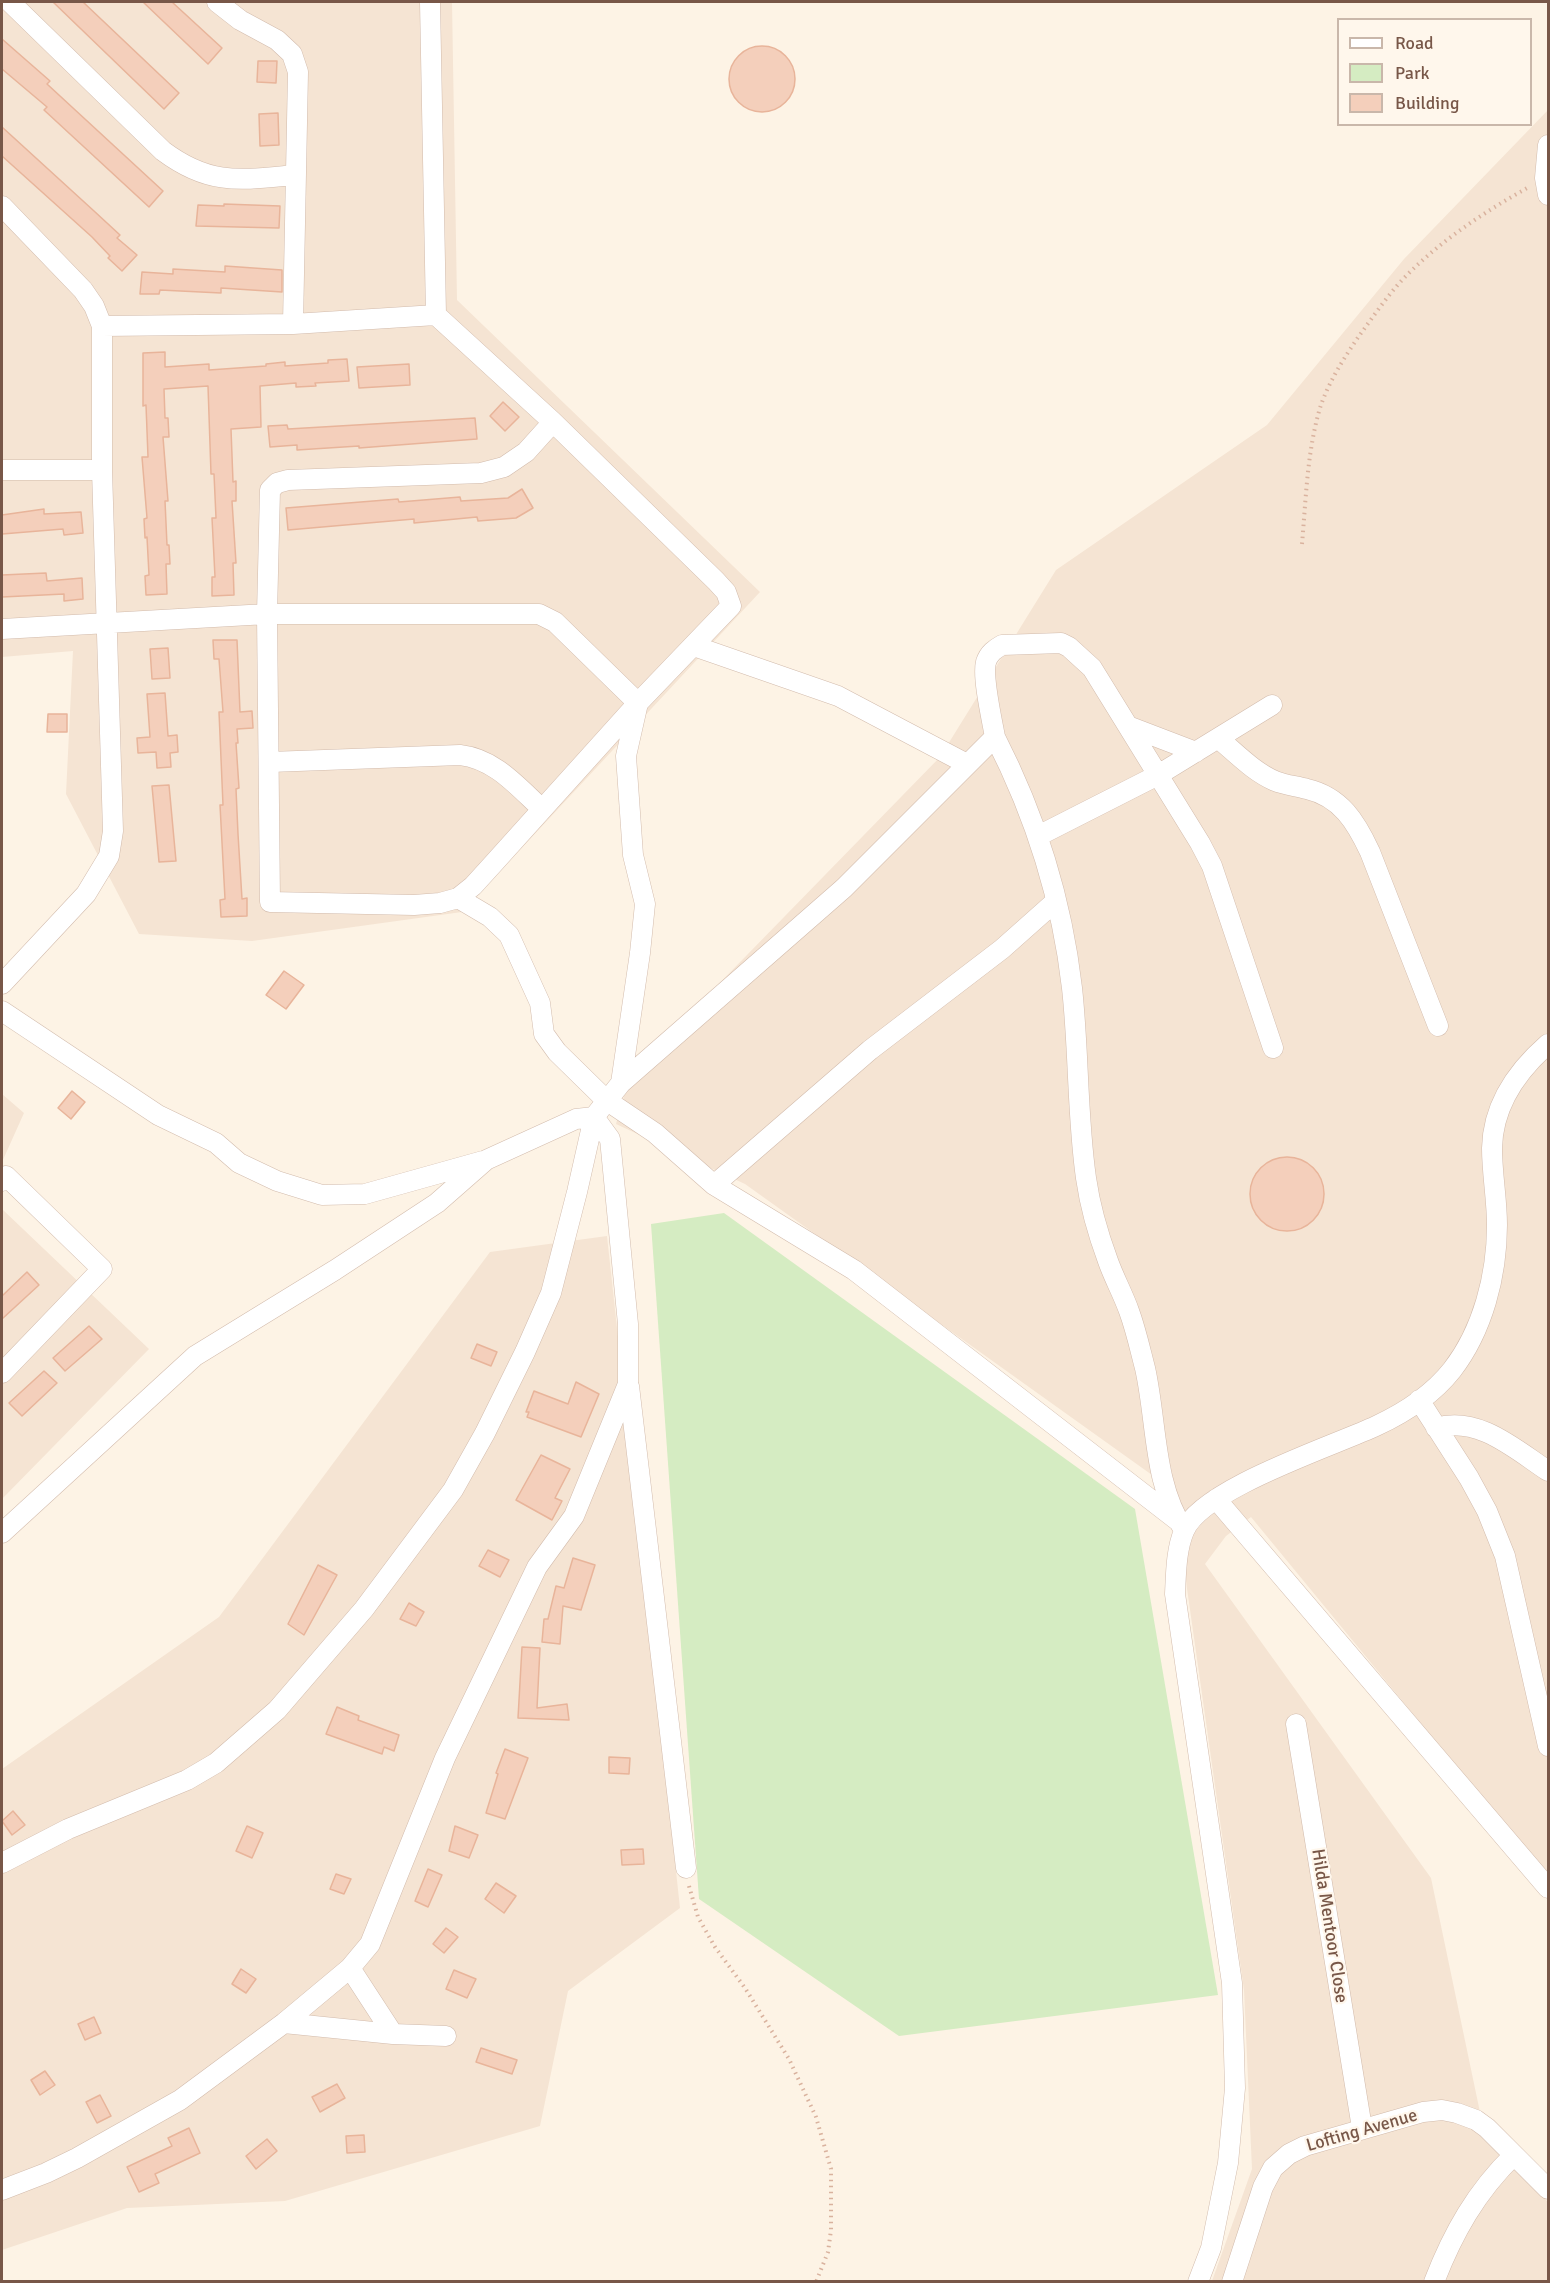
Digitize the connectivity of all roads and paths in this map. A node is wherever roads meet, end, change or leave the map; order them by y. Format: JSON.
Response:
{"nodes":[{"id":1,"x":10,"y":2,"type":"edge"},
{"id":2,"x":217,"y":2,"type":"edge"},
{"id":3,"x":430,"y":2,"type":"edge"},
{"id":4,"x":1548,"y":145,"type":"edge"},
{"id":5,"x":295,"y":175,"type":"junction"},
{"id":6,"x":1547,"y":186,"type":"edge"},
{"id":7,"x":2,"y":206,"type":"edge"},
{"id":8,"x":436,"y":315,"type":"junction"},
{"id":9,"x":293,"y":324,"type":"junction"},
{"id":10,"x":102,"y":326,"type":"junction"},
{"id":11,"x":553,"y":422,"type":"junction"},
{"id":12,"x":2,"y":470,"type":"edge"},
{"id":13,"x":102,"y":470,"type":"junction"},
{"id":14,"x":1302,"y":544,"type":"dead end"},
{"id":15,"x":267,"y":614,"type":"junction"},
{"id":16,"x":107,"y":622,"type":"junction"},
{"id":17,"x":2,"y":628,"type":"edge"},
{"id":18,"x":694,"y":646,"type":"junction"},
{"id":19,"x":638,"y":703,"type":"junction"},
{"id":20,"x":1272,"y":705,"type":"dead end"},
{"id":21,"x":1128,"y":726,"type":"junction"},
{"id":22,"x":994,"y":737,"type":"junction"},
{"id":23,"x":1219,"y":739,"type":"junction"},
{"id":24,"x":1196,"y":752,"type":"junction"},
{"id":25,"x":270,"y":762,"type":"junction"},
{"id":26,"x":967,"y":764,"type":"junction"},
{"id":27,"x":1158,"y":775,"type":"junction"},
{"id":28,"x":542,"y":809,"type":"junction"},
{"id":29,"x":1038,"y":836,"type":"junction"},
{"id":30,"x":458,"y":898,"type":"junction"},
{"id":31,"x":1056,"y":901,"type":"junction"},
{"id":32,"x":2,"y":984,"type":"edge"},
{"id":33,"x":2,"y":1011,"type":"edge"},
{"id":34,"x":1438,"y":1026,"type":"dead end"},
{"id":35,"x":1548,"y":1044,"type":"edge"},
{"id":36,"x":1274,"y":1048,"type":"dead end"},
{"id":37,"x":621,"y":1083,"type":"junction"},
{"id":38,"x":606,"y":1100,"type":"junction"},
{"id":39,"x":594,"y":1117,"type":"junction"},
{"id":40,"x":486,"y":1160,"type":"junction"},
{"id":41,"x":2,"y":1181,"type":"edge"},
{"id":42,"x":714,"y":1185,"type":"junction"},
{"id":43,"x":2,"y":1373,"type":"edge"},
{"id":44,"x":628,"y":1384,"type":"junction"},
{"id":45,"x":1419,"y":1400,"type":"junction"},
{"id":46,"x":1436,"y":1428,"type":"junction"},
{"id":47,"x":1548,"y":1471,"type":"edge"},
{"id":48,"x":1216,"y":1499,"type":"junction"},
{"id":49,"x":1181,"y":1525,"type":"junction"},
{"id":50,"x":2,"y":1533,"type":"edge"},
{"id":51,"x":1296,"y":1724,"type":"dead end"},
{"id":52,"x":1548,"y":1746,"type":"edge"},
{"id":53,"x":2,"y":1863,"type":"edge"},
{"id":54,"x":686,"y":1868,"type":"joint"},
{"id":55,"x":1548,"y":1888,"type":"edge"},
{"id":56,"x":350,"y":1968,"type":"junction"},
{"id":57,"x":284,"y":2023,"type":"junction"},
{"id":58,"x":393,"y":2034,"type":"junction"},
{"id":59,"x":446,"y":2036,"type":"dead end"},
{"id":60,"x":1362,"y":2128,"type":"junction"},
{"id":61,"x":1514,"y":2155,"type":"junction"},
{"id":62,"x":1548,"y":2189,"type":"edge"},
{"id":63,"x":2,"y":2190,"type":"edge"},
{"id":64,"x":816,"y":2282,"type":"edge"},
{"id":65,"x":1198,"y":2282,"type":"edge"},
{"id":66,"x":1232,"y":2282,"type":"edge"},
{"id":67,"x":1434,"y":2282,"type":"edge"}],
"edges":[{"from":1,"to":5,"type":"street"},
{"from":2,"to":5,"type":"street"},
{"from":3,"to":8,"type":"street"},
{"from":4,"to":6,"type":"street"},
{"from":5,"to":9,"type":"street"},
{"from":6,"to":14,"type":"path"},
{"from":7,"to":10,"type":"street"},
{"from":8,"to":9,"type":"street"},
{"from":8,"to":11,"type":"street"},
{"from":9,"to":10,"type":"street"},
{"from":10,"to":13,"type":"street"},
{"from":11,"to":15,"type":"street"},
{"from":11,"to":18,"type":"street"},
{"from":12,"to":13,"type":"street"},
{"from":13,"to":16,"type":"street"},
{"from":15,"to":16,"type":"street"},
{"from":15,"to":19,"type":"street"},
{"from":15,"to":25,"type":"street"},
{"from":16,"to":17,"type":"street"},
{"from":16,"to":32,"type":"street"},
{"from":18,"to":19,"type":"street"},
{"from":18,"to":26,"type":"street"},
{"from":19,"to":28,"type":"street"},
{"from":19,"to":37,"type":"street"},
{"from":20,"to":23,"type":"street"},
{"from":21,"to":22,"type":"street"},
{"from":21,"to":24,"type":"street"},
{"from":21,"to":27,"type":"street"},
{"from":22,"to":26,"type":"street"},
{"from":22,"to":29,"type":"street"},
{"from":23,"to":24,"type":"street"},
{"from":23,"to":34,"type":"street"},
{"from":24,"to":27,"type":"street"},
{"from":25,"to":28,"type":"street"},
{"from":25,"to":30,"type":"street"},
{"from":26,"to":37,"type":"street"},
{"from":27,"to":29,"type":"street"},
{"from":27,"to":36,"type":"street"},
{"from":28,"to":30,"type":"street"},
{"from":29,"to":31,"type":"street"},
{"from":30,"to":38,"type":"street"},
{"from":31,"to":42,"type":"street"},
{"from":31,"to":49,"type":"street"},
{"from":33,"to":40,"type":"street"},
{"from":35,"to":45,"type":"street"},
{"from":37,"to":38,"type":"street"},
{"from":38,"to":39,"type":"street"},
{"from":38,"to":42,"type":"street"},
{"from":39,"to":40,"type":"street"},
{"from":39,"to":44,"type":"street"},
{"from":39,"to":53,"type":"street"},
{"from":40,"to":50,"type":"street"},
{"from":41,"to":43,"type":"street"},
{"from":42,"to":49,"type":"street"},
{"from":44,"to":54,"type":"street"},
{"from":44,"to":56,"type":"street"},
{"from":45,"to":46,"type":"street"},
{"from":45,"to":48,"type":"street"},
{"from":46,"to":47,"type":"street"},
{"from":46,"to":52,"type":"street"},
{"from":48,"to":49,"type":"street"},
{"from":48,"to":55,"type":"street"},
{"from":49,"to":65,"type":"street"},
{"from":51,"to":60,"type":"street","name":"Hilda Mentoor Close"},
{"from":54,"to":64,"type":"path"},
{"from":56,"to":57,"type":"street"},
{"from":56,"to":58,"type":"street"},
{"from":57,"to":58,"type":"street"},
{"from":57,"to":63,"type":"street"},
{"from":58,"to":59,"type":"street"},
{"from":60,"to":61,"type":"street","name":"Lofting Avenue"},
{"from":60,"to":66,"type":"street","name":"Lofting Avenue"},
{"from":61,"to":62,"type":"street","name":"Lofting Avenue"},
{"from":61,"to":67,"type":"street"}]}
